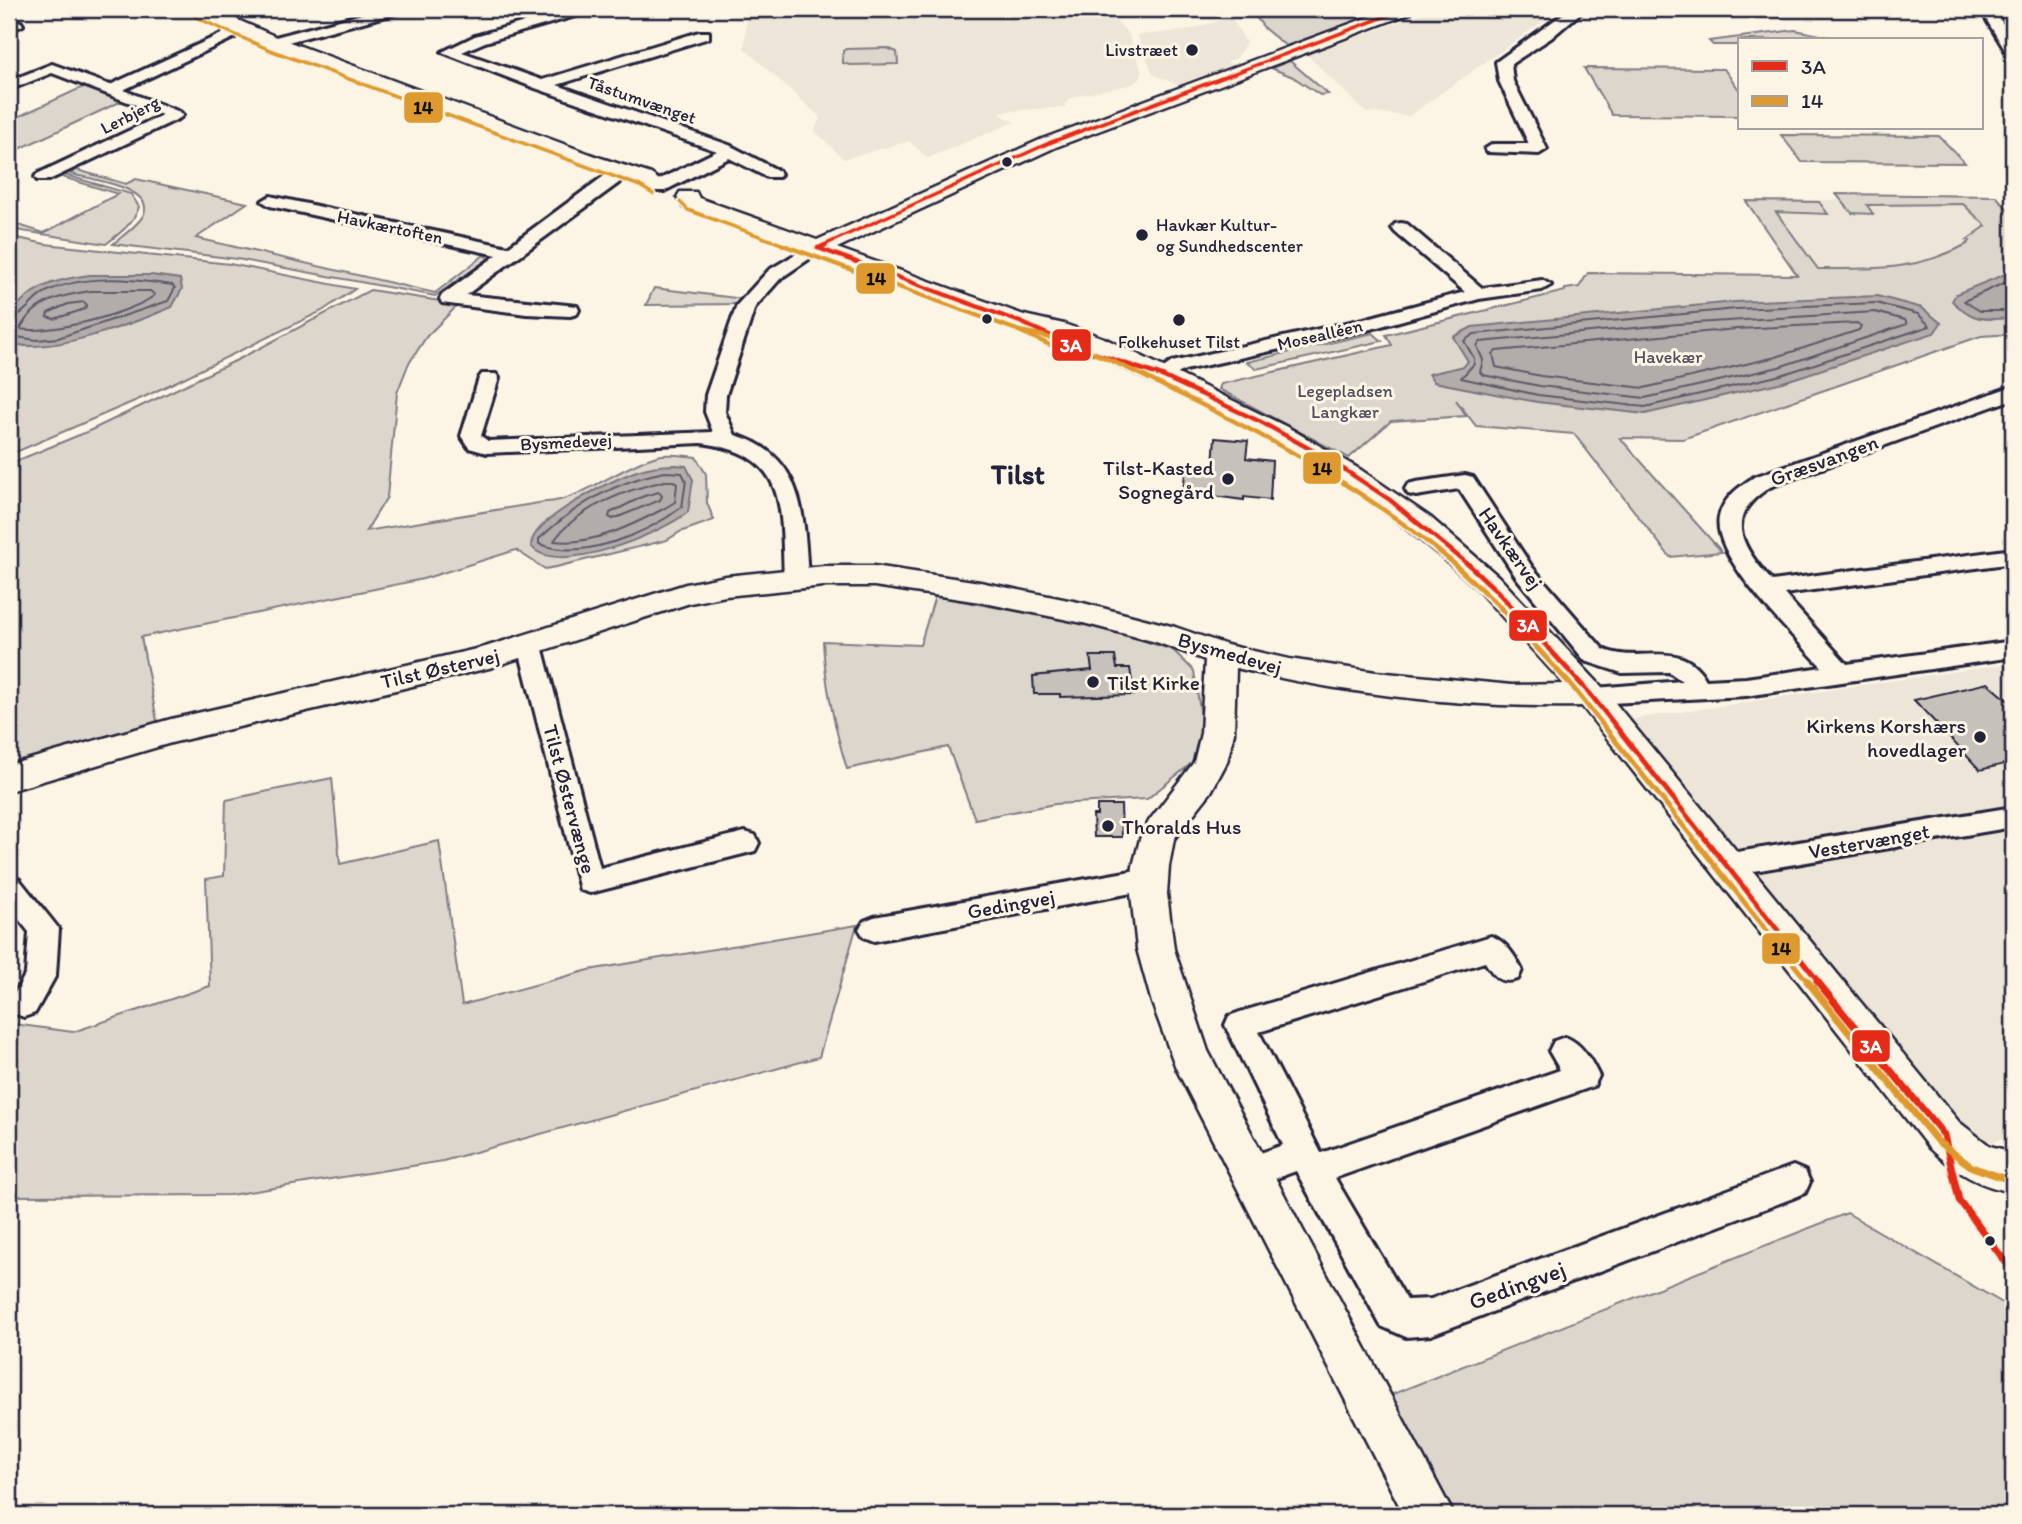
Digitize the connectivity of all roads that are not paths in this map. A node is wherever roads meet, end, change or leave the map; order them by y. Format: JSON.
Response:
{"nodes":[{"id":1,"x":199,"y":9,"type":"edge"},
{"id":2,"x":396,"y":9,"type":"edge"},
{"id":3,"x":584,"y":9,"type":"edge"},
{"id":4,"x":1405,"y":9,"type":"edge"},
{"id":5,"x":1578,"y":9,"type":"edge"},
{"id":6,"x":1987,"y":9,"type":"edge"},
{"id":7,"x":241,"y":29,"type":"junction"},
{"id":8,"x":704,"y":36,"type":"dead end"},
{"id":9,"x":273,"y":42,"type":"junction"},
{"id":10,"x":2013,"y":52,"type":"edge"},
{"id":11,"x":540,"y":85,"type":"junction"},
{"id":12,"x":9,"y":86,"type":"edge"},
{"id":13,"x":113,"y":89,"type":"junction"},
{"id":14,"x":1493,"y":149,"type":"dead end"},
{"id":15,"x":730,"y":151,"type":"junction"},
{"id":16,"x":622,"y":173,"type":"junction"},
{"id":17,"x":773,"y":174,"type":"dead end"},
{"id":18,"x":43,"y":177,"type":"dead end"},
{"id":19,"x":658,"y":187,"type":"junction"},
{"id":20,"x":270,"y":201,"type":"dead end"},
{"id":21,"x":1401,"y":228,"type":"dead end"},
{"id":22,"x":812,"y":250,"type":"junction"},
{"id":23,"x":510,"y":253,"type":"junction"},
{"id":24,"x":1542,"y":285,"type":"dead end"},
{"id":25,"x":1478,"y":294,"type":"junction"},
{"id":26,"x":560,"y":313,"type":"dead end"},
{"id":27,"x":1162,"y":376,"type":"junction"},
{"id":28,"x":489,"y":378,"type":"dead end"},
{"id":29,"x":2013,"y":392,"type":"edge"},
{"id":30,"x":726,"y":438,"type":"junction"},
{"id":31,"x":1416,"y":489,"type":"dead end"},
{"id":32,"x":2013,"y":556,"type":"edge"},
{"id":33,"x":874,"y":576,"type":"joint"},
{"id":34,"x":796,"y":578,"type":"junction"},
{"id":35,"x":1767,"y":589,"type":"junction"},
{"id":36,"x":530,"y":646,"type":"junction"},
{"id":37,"x":2013,"y":649,"type":"edge"},
{"id":38,"x":1221,"y":654,"type":"junction"},
{"id":39,"x":1842,"y":674,"type":"junction"},
{"id":40,"x":1699,"y":690,"type":"junction"},
{"id":41,"x":1591,"y":695,"type":"junction"},
{"id":42,"x":9,"y":778,"type":"edge"},
{"id":43,"x":2013,"y":817,"type":"edge"},
{"id":44,"x":745,"y":843,"type":"dead end"},
{"id":45,"x":1725,"y":865,"type":"junction"},
{"id":46,"x":1148,"y":879,"type":"junction"},
{"id":47,"x":9,"y":887,"type":"edge"},
{"id":48,"x":874,"y":929,"type":"dead end"},
{"id":49,"x":1507,"y":970,"type":"dead end"},
{"id":50,"x":24,"y":1004,"type":"dead end"},
{"id":51,"x":1565,"y":1051,"type":"dead end"},
{"id":52,"x":1309,"y":1162,"type":"junction"},
{"id":53,"x":1250,"y":1172,"type":"junction"},
{"id":54,"x":2011,"y":1172,"type":"edge"},
{"id":55,"x":1793,"y":1182,"type":"dead end"},
{"id":56,"x":1430,"y":1515,"type":"edge"}],
"edges":[{"from":1,"to":7,"type":"street","name":"Havkærvej"},
{"from":2,"to":9,"type":"street"},
{"from":3,"to":11,"type":"street","name":"Tåstumvænget"},
{"from":4,"to":22,"type":"street"},
{"from":5,"to":14,"type":"street"},
{"from":6,"to":10,"type":"street"},
{"from":7,"to":9,"type":"street","name":"Havkærvej"},
{"from":7,"to":13,"type":"street","name":"Lerbjerg"},
{"from":8,"to":11,"type":"street","name":"Tåstumvænget"},
{"from":9,"to":16,"type":"street","name":"Havkærvej"},
{"from":11,"to":15,"type":"street","name":"Tåstumvænget"},
{"from":12,"to":13,"type":"street","name":"Lerbjerg"},
{"from":13,"to":18,"type":"street","name":"Lerbjerg"},
{"from":15,"to":17,"type":"street","name":"Tåstumvænget"},
{"from":15,"to":19,"type":"street"},
{"from":16,"to":19,"type":"street","name":"Havkærvej"},
{"from":16,"to":23,"type":"street"},
{"from":19,"to":22,"type":"street","name":"Havkærvej"},
{"from":20,"to":23,"type":"street","name":"Havkærtoften"},
{"from":21,"to":25,"type":"street"},
{"from":22,"to":27,"type":"street","name":"Havkærvej"},
{"from":22,"to":30,"type":"street"},
{"from":23,"to":26,"type":"street"},
{"from":24,"to":25,"type":"street","name":"Mosealléen"},
{"from":25,"to":27,"type":"street","name":"Mosealléen"},
{"from":27,"to":41,"type":"street","name":"Havkærvej"},
{"from":28,"to":30,"type":"street","name":"Bysmedevej"},
{"from":29,"to":35,"type":"street","name":"Græsvangen"},
{"from":30,"to":34,"type":"street","name":"Bysmedevej"},
{"from":31,"to":40,"type":"street","name":"Havkærvej"},
{"from":32,"to":35,"type":"street"},
{"from":33,"to":34,"type":"street","name":"Tilst Østervej"},
{"from":33,"to":38,"type":"street","name":"Bysmedevej"},
{"from":34,"to":36,"type":"street","name":"Tilst Østervej"},
{"from":35,"to":39,"type":"street","name":"Græsvangen"},
{"from":36,"to":42,"type":"street","name":"Tilst Østervej"},
{"from":36,"to":44,"type":"street","name":"Tilst Østervænge"},
{"from":37,"to":39,"type":"street"},
{"from":38,"to":41,"type":"street","name":"Bysmedevej"},
{"from":38,"to":46,"type":"street"},
{"from":39,"to":40,"type":"street"},
{"from":40,"to":41,"type":"street"},
{"from":41,"to":45,"type":"street","name":"Havkærvej"},
{"from":43,"to":45,"type":"street","name":"Vestervænget"},
{"from":45,"to":54,"type":"street","name":"Havkærvej"},
{"from":46,"to":48,"type":"street","name":"Gedingvej"},
{"from":46,"to":53,"type":"street"},
{"from":47,"to":50,"type":"street"},
{"from":49,"to":52,"type":"street","name":"Gedingvej"},
{"from":51,"to":52,"type":"street"},
{"from":52,"to":53,"type":"street"},
{"from":52,"to":55,"type":"street","name":"Gedingvej"},
{"from":53,"to":56,"type":"street"}]}
